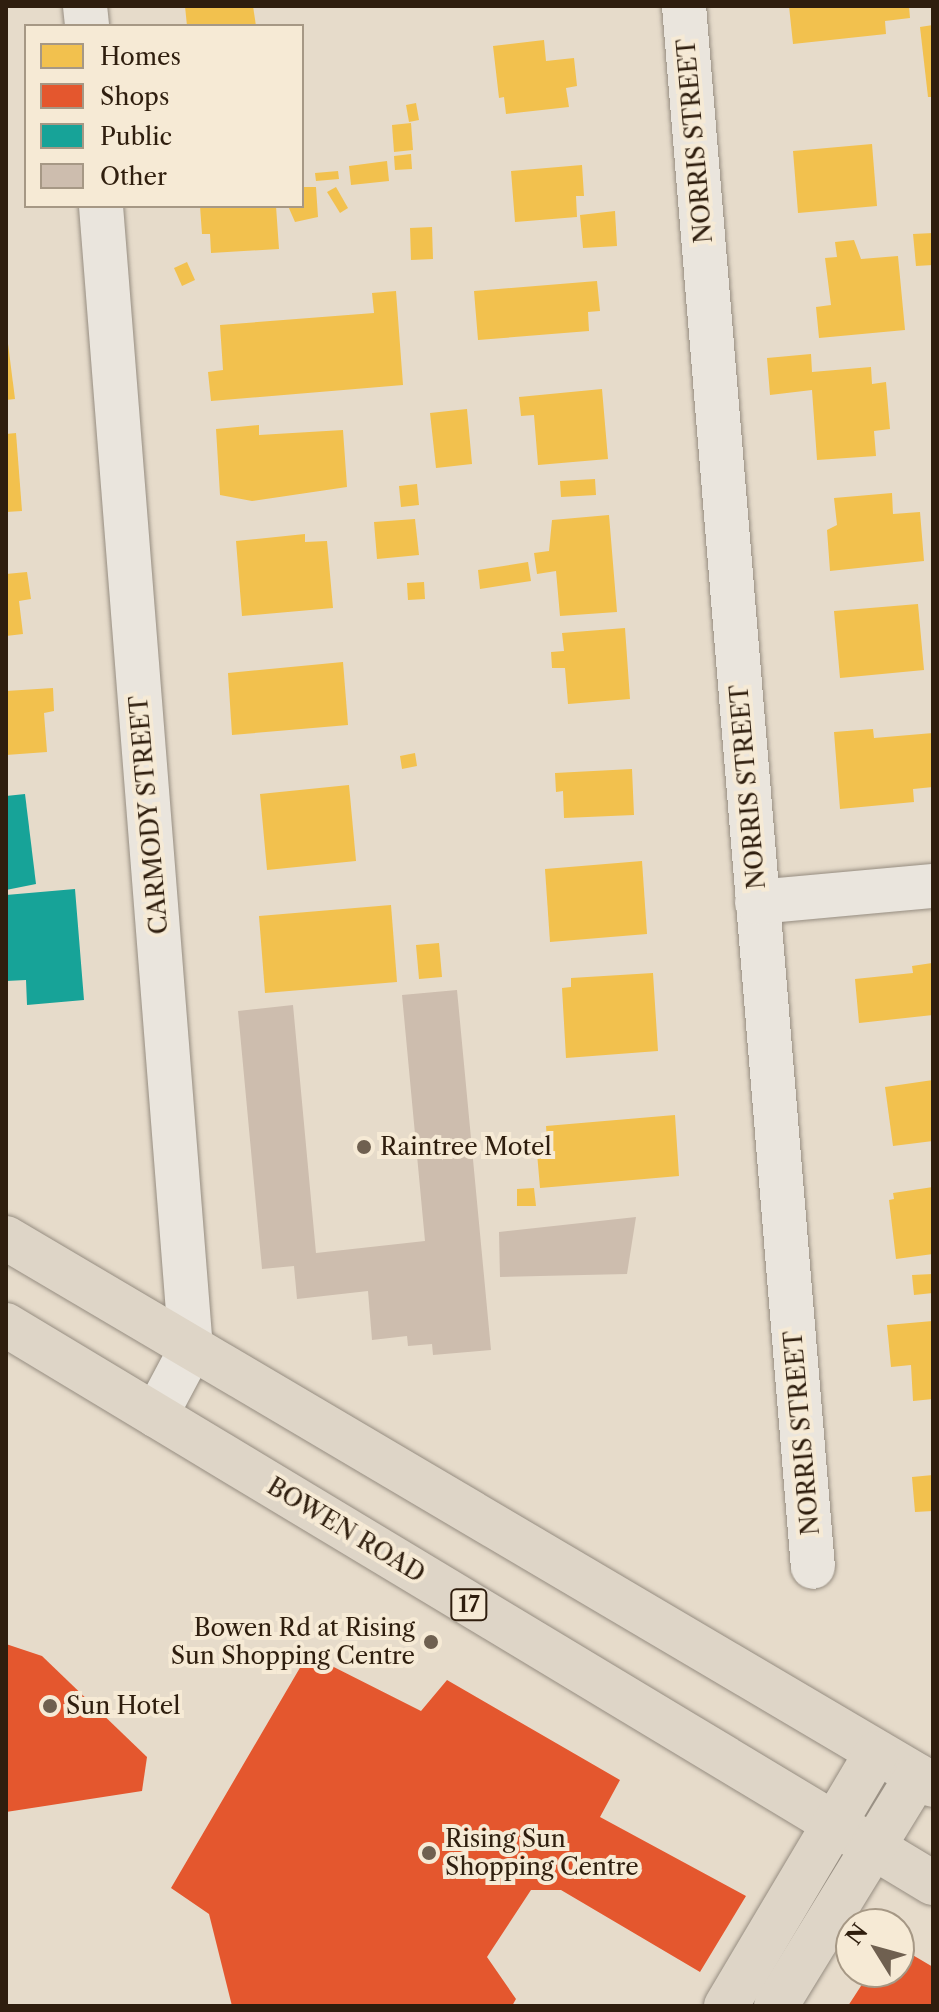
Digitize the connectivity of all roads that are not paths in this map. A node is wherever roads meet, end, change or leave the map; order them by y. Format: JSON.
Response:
{"nodes":[{"id":1,"x":684,"y":6,"type":"edge"},
{"id":2,"x":101,"y":208,"type":"edge"},
{"id":3,"x":933,"y":886,"type":"edge"},
{"id":4,"x":757,"y":902,"type":"junction"},
{"id":5,"x":6,"y":1238,"type":"edge"},
{"id":6,"x":6,"y":1325,"type":"edge"},
{"id":7,"x":191,"y":1349,"type":"junction"},
{"id":8,"x":156,"y":1415,"type":"junction"},
{"id":9,"x":813,"y":1567,"type":"dead end"},
{"id":10,"x":876,"y":1753,"type":"junction"},
{"id":11,"x":925,"y":1780,"type":"edge"},
{"id":12,"x":832,"y":1826,"type":"junction"},
{"id":13,"x":873,"y":1849,"type":"junction"},
{"id":14,"x":933,"y":1883,"type":"edge"},
{"id":15,"x":726,"y":2006,"type":"edge"},
{"id":16,"x":776,"y":2006,"type":"edge"}],
"edges":[{"from":1,"to":4,"type":"street","name":"NORRIS STREET"},
{"from":2,"to":7,"type":"street","name":"CARMODY STREET"},
{"from":3,"to":4,"type":"street"},
{"from":4,"to":9,"type":"street","name":"NORRIS STREET"},
{"from":5,"to":7,"type":"main road"},
{"from":6,"to":8,"type":"main road","name":"BOWEN ROAD","number":"17"},
{"from":7,"to":8,"type":"street"},
{"from":7,"to":10,"type":"main road"},
{"from":8,"to":12,"type":"main road","name":"BOWEN ROAD","number":"17"},
{"from":10,"to":11,"type":"main road"},
{"from":10,"to":12,"type":"main road"},
{"from":11,"to":13,"type":"main road"},
{"from":12,"to":13,"type":"main road","name":"BOWEN ROAD","number":"17"},
{"from":12,"to":15,"type":"main road"},
{"from":13,"to":14,"type":"main road","name":"BOWEN ROAD","number":"17"},
{"from":13,"to":16,"type":"main road"}]}
